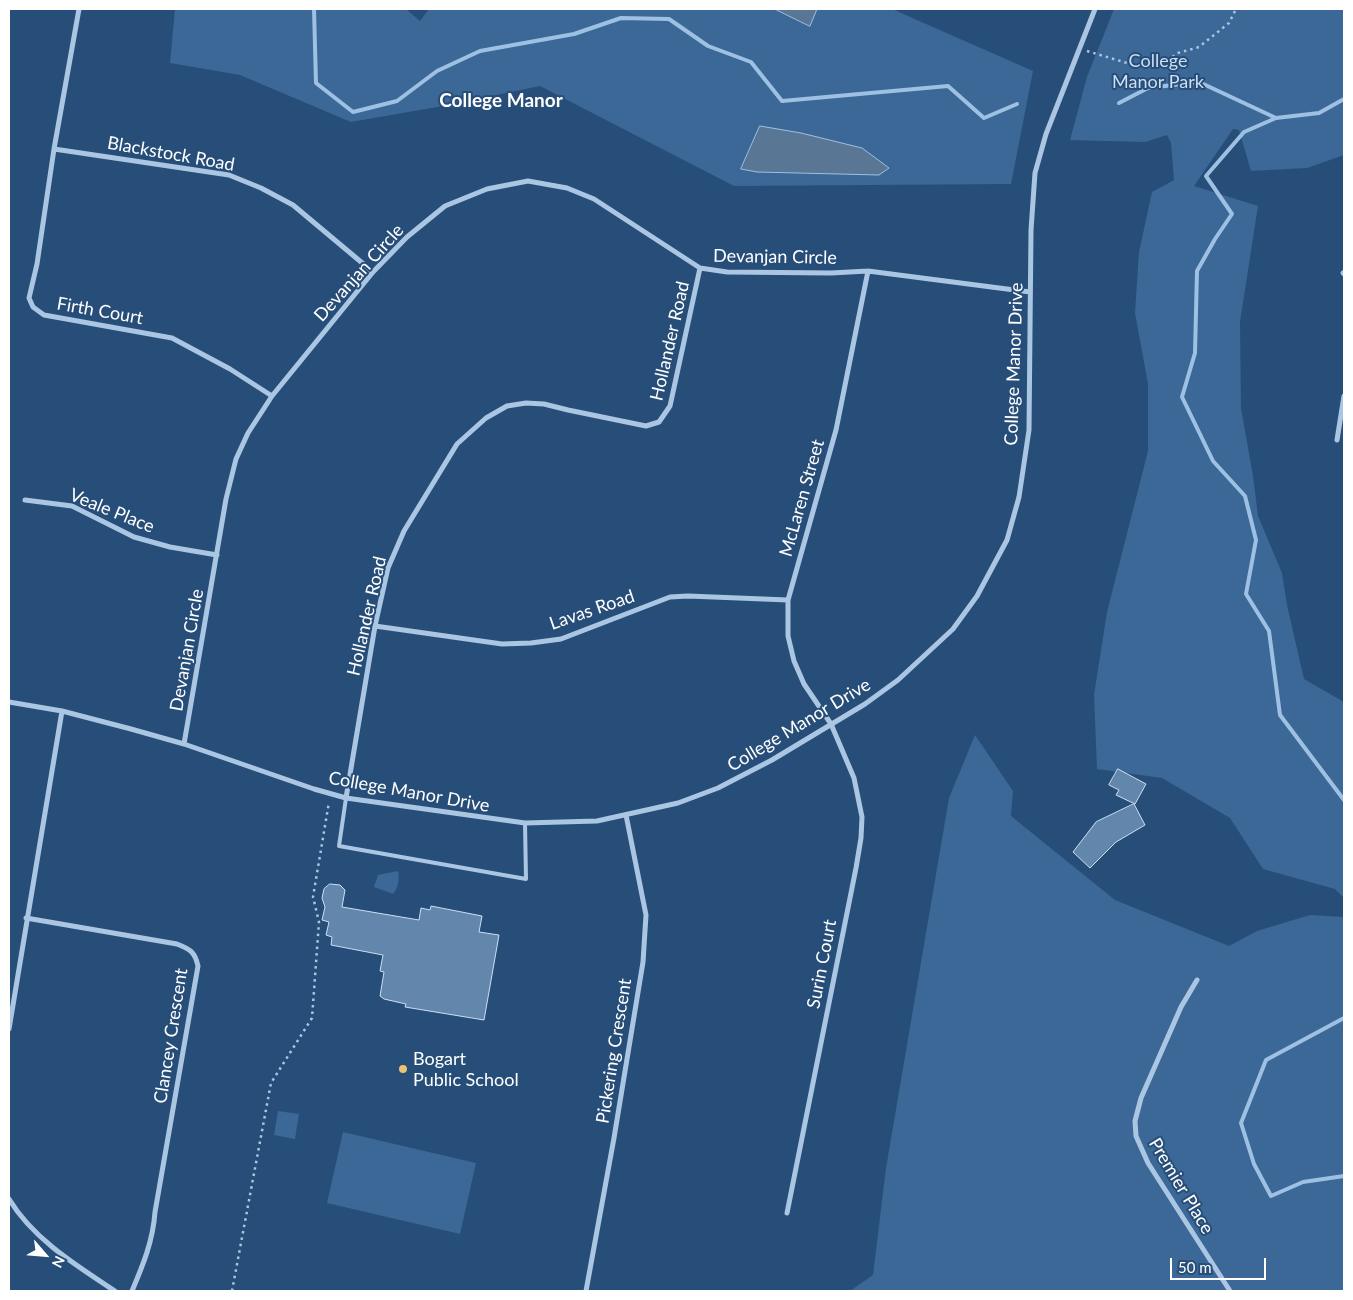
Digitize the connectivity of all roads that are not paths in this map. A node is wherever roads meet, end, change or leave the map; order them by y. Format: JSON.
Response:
{"nodes":[{"id":1,"x":79,"y":9,"type":"edge"},
{"id":2,"x":1095,"y":9,"type":"edge"},
{"id":3,"x":54,"y":149,"type":"junction"},
{"id":4,"x":700,"y":268,"type":"junction"},
{"id":5,"x":868,"y":271,"type":"junction"},
{"id":6,"x":373,"y":272,"type":"junction"},
{"id":7,"x":1030,"y":292,"type":"junction"},
{"id":8,"x":272,"y":396,"type":"junction"},
{"id":9,"x":1344,"y":396,"type":"edge"},
{"id":10,"x":1337,"y":440,"type":"dead end"},
{"id":11,"x":25,"y":500,"type":"dead end"},
{"id":12,"x":217,"y":555,"type":"junction"},
{"id":13,"x":788,"y":600,"type":"junction"},
{"id":14,"x":375,"y":626,"type":"junction"},
{"id":15,"x":9,"y":702,"type":"edge"},
{"id":16,"x":62,"y":711,"type":"junction"},
{"id":17,"x":831,"y":724,"type":"junction"},
{"id":18,"x":184,"y":744,"type":"junction"},
{"id":19,"x":346,"y":798,"type":"junction"},
{"id":20,"x":626,"y":815,"type":"junction"},
{"id":21,"x":525,"y":823,"type":"junction"},
{"id":22,"x":26,"y":918,"type":"junction"},
{"id":23,"x":1198,"y":980,"type":"dead end"},
{"id":24,"x":9,"y":1029,"type":"edge"},
{"id":25,"x":9,"y":1199,"type":"edge"},
{"id":26,"x":787,"y":1213,"type":"dead end"},
{"id":27,"x":115,"y":1291,"type":"edge"},
{"id":28,"x":132,"y":1291,"type":"edge"},
{"id":29,"x":586,"y":1291,"type":"edge"},
{"id":30,"x":1230,"y":1291,"type":"edge"}],
"edges":[{"from":1,"to":3,"type":"street","name":"Firth Court"},
{"from":2,"to":7,"type":"street","name":"College Manor Drive"},
{"from":3,"to":6,"type":"street","name":"Blackstock Road"},
{"from":3,"to":8,"type":"street","name":"Firth Court"},
{"from":4,"to":5,"type":"street","name":"Devanjan Circle"},
{"from":4,"to":6,"type":"street","name":"Devanjan Circle"},
{"from":4,"to":14,"type":"street","name":"Hollander Road"},
{"from":5,"to":7,"type":"street","name":"Devanjan Circle"},
{"from":5,"to":13,"type":"street","name":"McLaren Street"},
{"from":6,"to":8,"type":"street","name":"Devanjan Circle"},
{"from":7,"to":17,"type":"street","name":"College Manor Drive"},
{"from":8,"to":12,"type":"street","name":"Devanjan Circle"},
{"from":9,"to":10,"type":"street"},
{"from":11,"to":12,"type":"street","name":"Veale Place"},
{"from":12,"to":18,"type":"street","name":"Devanjan Circle"},
{"from":13,"to":14,"type":"street","name":"Lavas Road"},
{"from":13,"to":17,"type":"street","name":"McLaren Street"},
{"from":14,"to":19,"type":"street","name":"Hollander Road"},
{"from":15,"to":16,"type":"street","name":"College Manor Drive"},
{"from":16,"to":18,"type":"street","name":"College Manor Drive"},
{"from":16,"to":22,"type":"street"},
{"from":17,"to":20,"type":"street","name":"College Manor Drive"},
{"from":17,"to":26,"type":"street","name":"Surin Court"},
{"from":18,"to":19,"type":"street","name":"College Manor Drive"},
{"from":19,"to":21,"type":"street","name":"College Manor Drive"},
{"from":19,"to":21,"type":"lane"},
{"from":20,"to":21,"type":"street","name":"College Manor Drive"},
{"from":20,"to":29,"type":"street","name":"Pickering Crescent"},
{"from":22,"to":24,"type":"street"},
{"from":22,"to":28,"type":"street","name":"Clancey Crescent"},
{"from":23,"to":30,"type":"street","name":"Premier Place"},
{"from":25,"to":27,"type":"street"}]}
